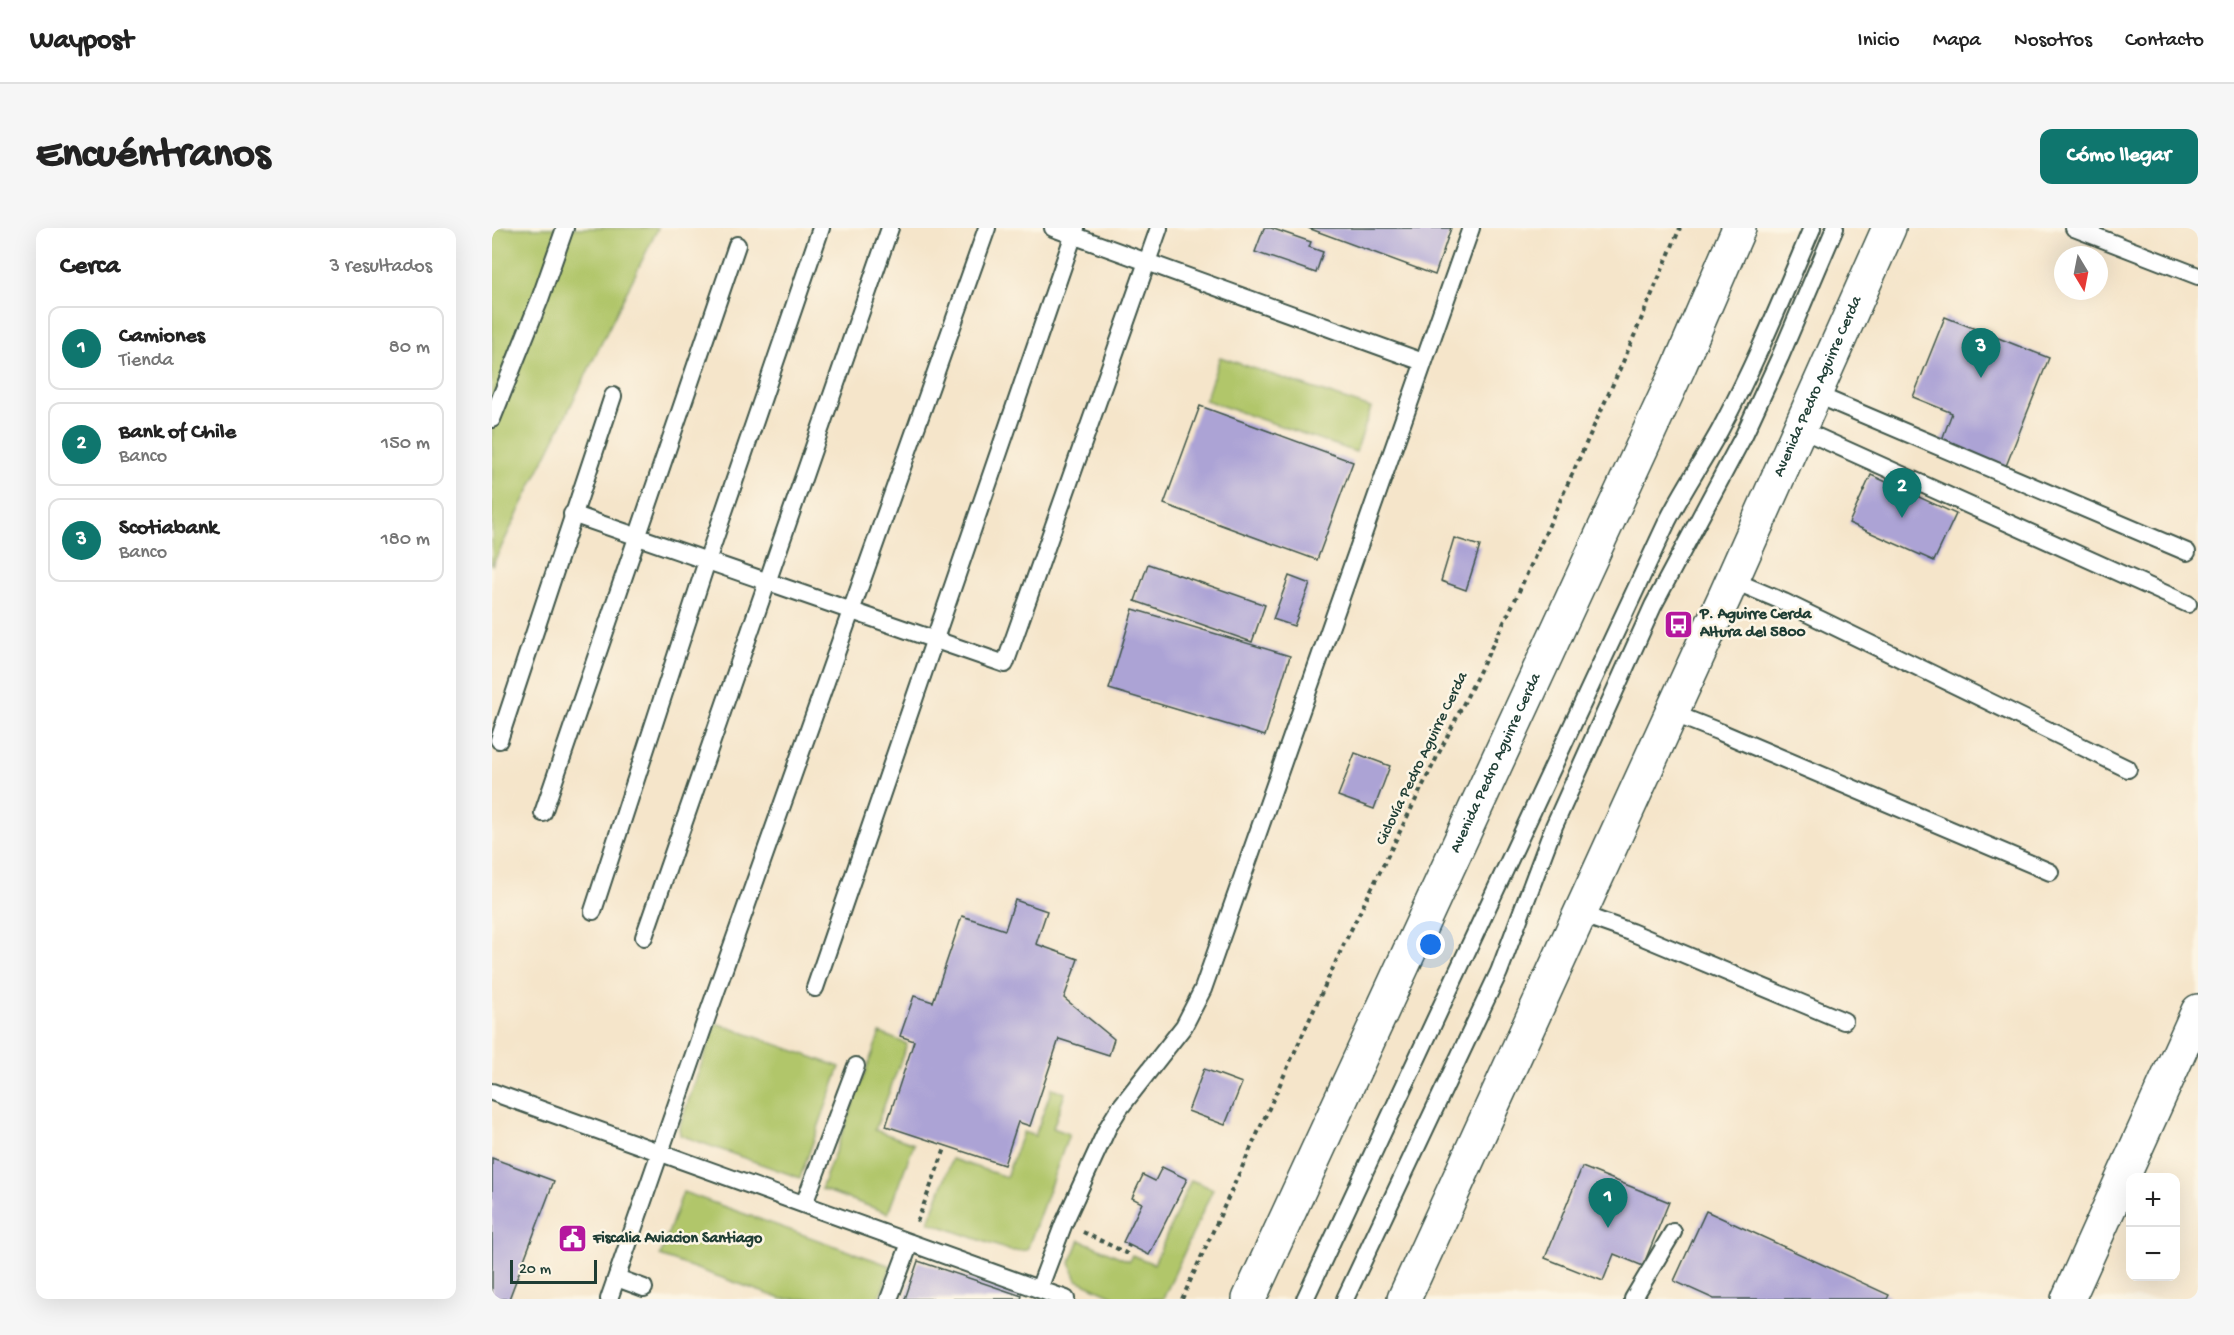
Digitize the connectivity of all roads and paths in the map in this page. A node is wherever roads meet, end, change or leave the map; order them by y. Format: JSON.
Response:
{"nodes":[{"id":1,"x":565,"y":228,"type":"edge"},
{"id":2,"x":821,"y":228,"type":"edge"},
{"id":3,"x":890,"y":228,"type":"edge"},
{"id":4,"x":987,"y":228,"type":"edge"},
{"id":5,"x":1053,"y":228,"type":"edge"},
{"id":6,"x":1159,"y":228,"type":"edge"},
{"id":7,"x":1471,"y":228,"type":"edge"},
{"id":8,"x":1680,"y":228,"type":"edge"},
{"id":9,"x":1739,"y":228,"type":"edge"},
{"id":10,"x":1812,"y":228,"type":"edge"},
{"id":11,"x":1835,"y":228,"type":"edge"},
{"id":12,"x":1889,"y":228,"type":"edge"},
{"id":13,"x":2074,"y":228,"type":"edge"},
{"id":14,"x":1074,"y":232,"type":"edge"},
{"id":15,"x":737,"y":245,"type":"dead end"},
{"id":16,"x":1147,"y":262,"type":"junction"},
{"id":17,"x":2198,"y":276,"type":"edge"},
{"id":18,"x":1423,"y":362,"type":"junction"},
{"id":19,"x":1815,"y":394,"type":"junction"},
{"id":20,"x":613,"y":396,"type":"dead end"},
{"id":21,"x":492,"y":418,"type":"edge"},
{"id":22,"x":1800,"y":429,"type":"junction"},
{"id":23,"x":572,"y":514,"type":"junction"},
{"id":24,"x":637,"y":537,"type":"junction"},
{"id":25,"x":2187,"y":552,"type":"dead end"},
{"id":26,"x":707,"y":561,"type":"junction"},
{"id":27,"x":1732,"y":580,"type":"junction"},
{"id":28,"x":766,"y":582,"type":"junction"},
{"id":29,"x":2188,"y":604,"type":"dead end"},
{"id":30,"x":851,"y":611,"type":"junction"},
{"id":31,"x":934,"y":640,"type":"junction"},
{"id":32,"x":1672,"y":713,"type":"junction"},
{"id":33,"x":499,"y":740,"type":"dead end"},
{"id":34,"x":2128,"y":769,"type":"dead end"},
{"id":35,"x":543,"y":813,"type":"dead end"},
{"id":36,"x":2050,"y":872,"type":"dead end"},
{"id":37,"x":592,"y":911,"type":"dead end"},
{"id":38,"x":1580,"y":914,"type":"junction"},
{"id":39,"x":644,"y":937,"type":"dead end"},
{"id":40,"x":815,"y":988,"type":"dead end"},
{"id":41,"x":2198,"y":1011,"type":"edge"},
{"id":42,"x":1844,"y":1021,"type":"dead end"},
{"id":43,"x":856,"y":1066,"type":"dead end"},
{"id":44,"x":492,"y":1092,"type":"edge"},
{"id":45,"x":946,"y":1146,"type":"dead end"},
{"id":46,"x":661,"y":1153,"type":"junction"},
{"id":47,"x":804,"y":1204,"type":"junction"},
{"id":48,"x":1064,"y":1223,"type":"junction"},
{"id":49,"x":1673,"y":1232,"type":"dead end"},
{"id":50,"x":910,"y":1243,"type":"junction"},
{"id":51,"x":1129,"y":1245,"type":"dead end"},
{"id":52,"x":617,"y":1278,"type":"junction"},
{"id":53,"x":644,"y":1288,"type":"dead end"},
{"id":54,"x":1039,"y":1289,"type":"junction"},
{"id":55,"x":1406,"y":1298,"type":"edge"},
{"id":56,"x":609,"y":1299,"type":"edge"},
{"id":57,"x":889,"y":1299,"type":"edge"},
{"id":58,"x":1066,"y":1299,"type":"edge"},
{"id":59,"x":1182,"y":1299,"type":"edge"},
{"id":60,"x":1248,"y":1299,"type":"edge"},
{"id":61,"x":1305,"y":1299,"type":"edge"},
{"id":62,"x":1345,"y":1299,"type":"edge"},
{"id":63,"x":1633,"y":1299,"type":"edge"},
{"id":64,"x":2068,"y":1299,"type":"edge"}],
"edges":[{"from":1,"to":21,"type":"lane"},
{"from":2,"to":26,"type":"lane"},
{"from":3,"to":28,"type":"lane"},
{"from":4,"to":30,"type":"lane"},
{"from":5,"to":14,"type":"lane"},
{"from":6,"to":16,"type":"lane"},
{"from":7,"to":18,"type":"lane"},
{"from":8,"to":59,"type":"path","name":"Ciclovía Pedro Aguirre Cerda"},
{"from":9,"to":60,"type":"main road","name":"Avenida Pedro Aguirre Cerda"},
{"from":10,"to":61,"type":"lane"},
{"from":11,"to":62,"type":"lane"},
{"from":12,"to":19,"type":"main road","name":"Avenida Pedro Aguirre Cerda"},
{"from":13,"to":17,"type":"lane"},
{"from":14,"to":16,"type":"lane"},
{"from":14,"to":31,"type":"lane"},
{"from":15,"to":24,"type":"lane"},
{"from":16,"to":18,"type":"lane"},
{"from":16,"to":31,"type":"lane"},
{"from":18,"to":48,"type":"lane"},
{"from":19,"to":22,"type":"main road","name":"Avenida Pedro Aguirre Cerda"},
{"from":19,"to":25,"type":"lane"},
{"from":20,"to":23,"type":"lane"},
{"from":22,"to":27,"type":"main road","name":"Avenida Pedro Aguirre Cerda"},
{"from":22,"to":29,"type":"lane"},
{"from":23,"to":24,"type":"lane"},
{"from":23,"to":33,"type":"lane"},
{"from":24,"to":26,"type":"lane"},
{"from":24,"to":35,"type":"lane"},
{"from":26,"to":28,"type":"lane"},
{"from":26,"to":37,"type":"lane"},
{"from":27,"to":32,"type":"main road","name":"Avenida Pedro Aguirre Cerda"},
{"from":27,"to":34,"type":"lane"},
{"from":28,"to":30,"type":"lane"},
{"from":28,"to":39,"type":"lane"},
{"from":30,"to":31,"type":"lane"},
{"from":30,"to":46,"type":"lane"},
{"from":31,"to":40,"type":"lane"},
{"from":32,"to":36,"type":"lane"},
{"from":32,"to":38,"type":"main road","name":"Avenida Pedro Aguirre Cerda"},
{"from":38,"to":42,"type":"lane"},
{"from":38,"to":55,"type":"main road","name":"Avenida Pedro Aguirre Cerda"},
{"from":41,"to":64,"type":"main road"},
{"from":43,"to":47,"type":"lane"},
{"from":44,"to":46,"type":"lane"},
{"from":45,"to":50,"type":"path"},
{"from":46,"to":47,"type":"lane"},
{"from":46,"to":52,"type":"lane"},
{"from":47,"to":50,"type":"lane"},
{"from":48,"to":51,"type":"path"},
{"from":48,"to":54,"type":"lane"},
{"from":49,"to":63,"type":"lane"},
{"from":50,"to":54,"type":"lane"},
{"from":50,"to":57,"type":"lane"},
{"from":52,"to":53,"type":"lane"},
{"from":52,"to":56,"type":"lane"},
{"from":54,"to":58,"type":"lane"}]}
